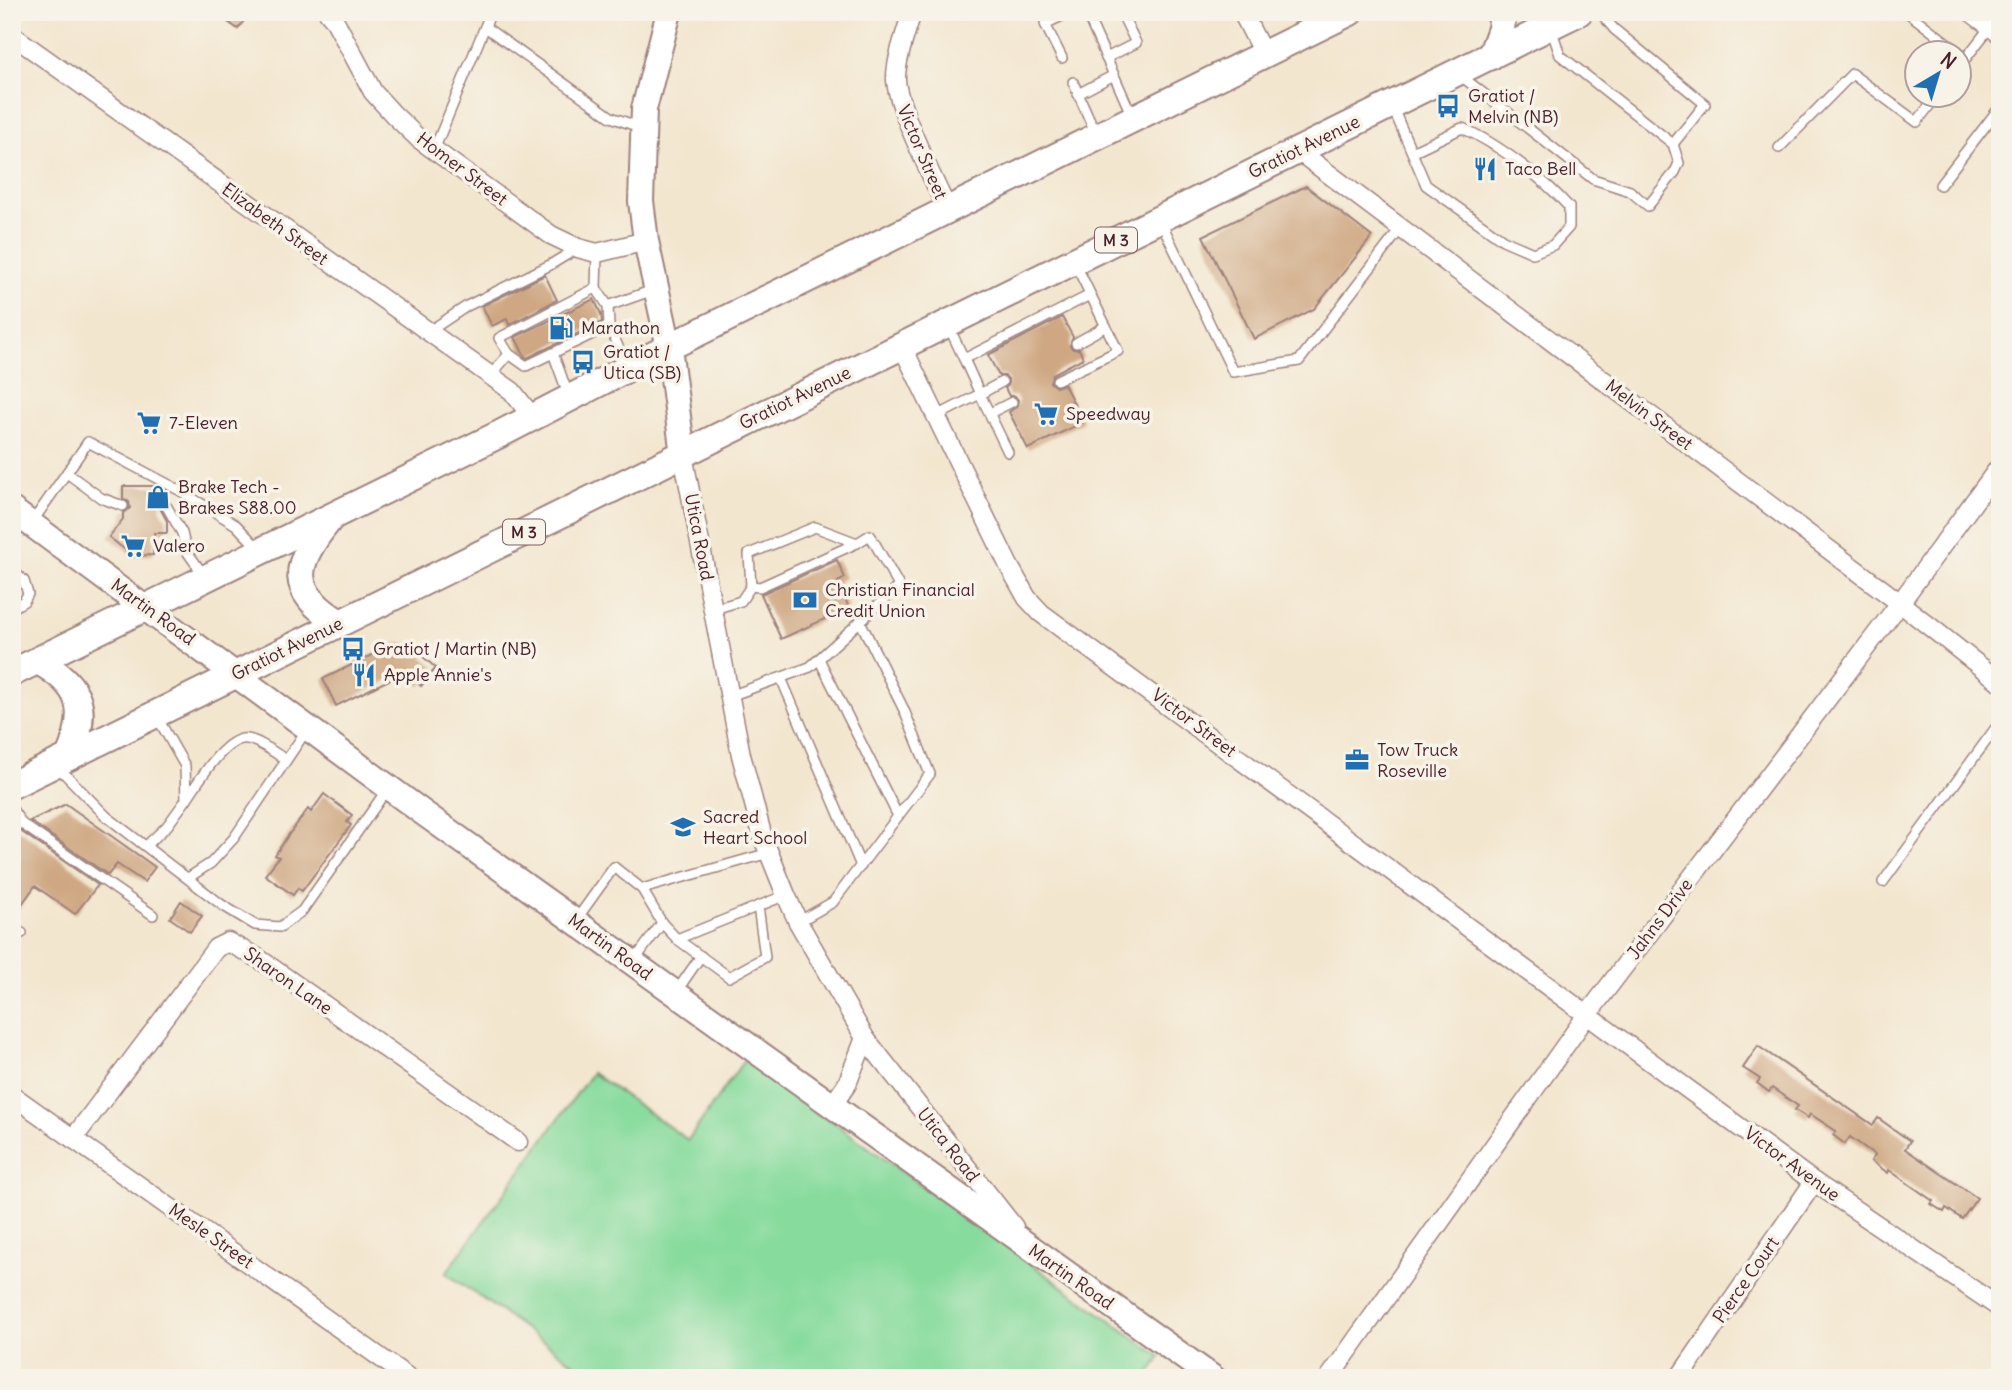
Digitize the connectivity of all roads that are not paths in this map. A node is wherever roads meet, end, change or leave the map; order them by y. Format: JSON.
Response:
{"nodes":[{"id":1,"x":328,"y":12,"type":"edge"},
{"id":2,"x":491,"y":12,"type":"edge"},
{"id":3,"x":669,"y":12,"type":"edge"},
{"id":4,"x":912,"y":12,"type":"edge"},
{"id":5,"x":1070,"y":12,"type":"edge"},
{"id":6,"x":1086,"y":12,"type":"edge"},
{"id":7,"x":1121,"y":12,"type":"edge"},
{"id":8,"x":1242,"y":12,"type":"edge"},
{"id":9,"x":1350,"y":12,"type":"edge"},
{"id":10,"x":1503,"y":12,"type":"edge"},
{"id":11,"x":1579,"y":12,"type":"edge"},
{"id":12,"x":1600,"y":12,"type":"edge"},
{"id":13,"x":1908,"y":12,"type":"edge"},
{"id":14,"x":1971,"y":12,"type":"edge"},
{"id":15,"x":1550,"y":26,"type":"junction"},
{"id":16,"x":485,"y":27,"type":"junction"},
{"id":17,"x":1995,"y":30,"type":"edge"},
{"id":18,"x":12,"y":35,"type":"edge"},
{"id":19,"x":1941,"y":38,"type":"edge"},
{"id":20,"x":1974,"y":45,"type":"edge"},
{"id":21,"x":1264,"y":55,"type":"junction"},
{"id":22,"x":1491,"y":56,"type":"junction"},
{"id":23,"x":1062,"y":58,"type":"dead end"},
{"id":24,"x":1106,"y":58,"type":"junction"},
{"id":25,"x":1457,"y":73,"type":"junction"},
{"id":26,"x":1114,"y":75,"type":"junction"},
{"id":27,"x":1073,"y":82,"type":"dead end"},
{"id":28,"x":1078,"y":93,"type":"junction"},
{"id":29,"x":1391,"y":104,"type":"junction"},
{"id":30,"x":2000,"y":107,"type":"edge"},
{"id":31,"x":1928,"y":108,"type":"edge"},
{"id":32,"x":1133,"y":118,"type":"junction"},
{"id":33,"x":643,"y":128,"type":"junction"},
{"id":34,"x":1097,"y":136,"type":"junction"},
{"id":35,"x":1673,"y":144,"type":"junction"},
{"id":36,"x":1779,"y":148,"type":"dead end"},
{"id":37,"x":434,"y":150,"type":"junction"},
{"id":38,"x":1297,"y":150,"type":"junction"},
{"id":39,"x":1412,"y":152,"type":"junction"},
{"id":40,"x":1940,"y":185,"type":"dead end"},
{"id":41,"x":947,"y":209,"type":"junction"},
{"id":42,"x":1160,"y":219,"type":"junction"},
{"id":43,"x":1401,"y":228,"type":"junction"},
{"id":44,"x":646,"y":241,"type":"junction"},
{"id":45,"x":578,"y":248,"type":"junction"},
{"id":46,"x":597,"y":253,"type":"junction"},
{"id":47,"x":1074,"y":261,"type":"junction"},
{"id":48,"x":596,"y":288,"type":"junction"},
{"id":49,"x":656,"y":289,"type":"junction"},
{"id":50,"x":1090,"y":295,"type":"junction"},
{"id":51,"x":608,"y":306,"type":"junction"},
{"id":52,"x":948,"y":324,"type":"junction"},
{"id":53,"x":1106,"y":326,"type":"junction"},
{"id":54,"x":609,"y":327,"type":"junction"},
{"id":55,"x":428,"y":332,"type":"junction"},
{"id":56,"x":1076,"y":343,"type":"dead end"},
{"id":57,"x":902,"y":346,"type":"junction"},
{"id":58,"x":669,"y":347,"type":"junction"},
{"id":59,"x":553,"y":353,"type":"junction"},
{"id":60,"x":509,"y":354,"type":"junction"},
{"id":61,"x":964,"y":359,"type":"junction"},
{"id":62,"x":628,"y":368,"type":"junction"},
{"id":63,"x":490,"y":376,"type":"junction"},
{"id":64,"x":1057,"y":380,"type":"dead end"},
{"id":65,"x":1002,"y":382,"type":"dead end"},
{"id":66,"x":980,"y":394,"type":"junction"},
{"id":67,"x":570,"y":398,"type":"junction"},
{"id":68,"x":1012,"y":402,"type":"dead end"},
{"id":69,"x":990,"y":413,"type":"junction"},
{"id":70,"x":937,"y":416,"type":"junction"},
{"id":71,"x":533,"y":418,"type":"junction"},
{"id":72,"x":1008,"y":452,"type":"dead end"},
{"id":73,"x":683,"y":455,"type":"junction"},
{"id":74,"x":2000,"y":466,"type":"edge"},
{"id":75,"x":67,"y":473,"type":"junction"},
{"id":76,"x":123,"y":506,"type":"dead end"},
{"id":77,"x":166,"y":507,"type":"dead end"},
{"id":78,"x":332,"y":516,"type":"junction"},
{"id":79,"x":22,"y":517,"type":"edge"},
{"id":80,"x":857,"y":542,"type":"junction"},
{"id":81,"x":261,"y":551,"type":"junction"},
{"id":82,"x":12,"y":570,"type":"edge"},
{"id":83,"x":206,"y":578,"type":"junction"},
{"id":84,"x":751,"y":586,"type":"junction"},
{"id":85,"x":1900,"y":603,"type":"junction"},
{"id":86,"x":12,"y":608,"type":"edge"},
{"id":87,"x":146,"y":608,"type":"junction"},
{"id":88,"x":714,"y":609,"type":"junction"},
{"id":89,"x":860,"y":621,"type":"junction"},
{"id":90,"x":340,"y":623,"type":"junction"},
{"id":91,"x":819,"y":659,"type":"junction"},
{"id":92,"x":38,"y":662,"type":"junction"},
{"id":93,"x":12,"y":673,"type":"edge"},
{"id":94,"x":237,"y":674,"type":"junction"},
{"id":95,"x":780,"y":678,"type":"junction"},
{"id":96,"x":2000,"y":682,"type":"edge"},
{"id":97,"x":730,"y":696,"type":"junction"},
{"id":98,"x":155,"y":714,"type":"junction"},
{"id":99,"x":2000,"y":722,"type":"edge"},
{"id":100,"x":308,"y":727,"type":"junction"},
{"id":101,"x":61,"y":760,"type":"junction"},
{"id":102,"x":286,"y":760,"type":"junction"},
{"id":103,"x":12,"y":785,"type":"edge"},
{"id":104,"x":389,"y":787,"type":"junction"},
{"id":105,"x":186,"y":800,"type":"junction"},
{"id":106,"x":12,"y":809,"type":"edge"},
{"id":107,"x":898,"y":816,"type":"junction"},
{"id":108,"x":146,"y":846,"type":"junction"},
{"id":109,"x":769,"y":853,"type":"junction"},
{"id":110,"x":860,"y":866,"type":"junction"},
{"id":111,"x":188,"y":878,"type":"junction"},
{"id":112,"x":1883,"y":883,"type":"dead end"},
{"id":113,"x":642,"y":888,"type":"junction"},
{"id":114,"x":786,"y":895,"type":"junction"},
{"id":115,"x":758,"y":906,"type":"junction"},
{"id":116,"x":153,"y":915,"type":"dead end"},
{"id":117,"x":575,"y":921,"type":"junction"},
{"id":118,"x":798,"y":922,"type":"junction"},
{"id":119,"x":662,"y":923,"type":"junction"},
{"id":120,"x":12,"y":928,"type":"edge"},
{"id":121,"x":22,"y":933,"type":"dead end"},
{"id":122,"x":677,"y":939,"type":"junction"},
{"id":123,"x":701,"y":956,"type":"junction"},
{"id":124,"x":633,"y":963,"type":"junction"},
{"id":125,"x":675,"y":993,"type":"junction"},
{"id":126,"x":1587,"y":1015,"type":"junction"},
{"id":127,"x":865,"y":1038,"type":"junction"},
{"id":128,"x":12,"y":1095,"type":"edge"},
{"id":129,"x":832,"y":1106,"type":"junction"},
{"id":130,"x":74,"y":1139,"type":"junction"},
{"id":131,"x":518,"y":1142,"type":"dead end"},
{"id":132,"x":1814,"y":1182,"type":"junction"},
{"id":133,"x":1032,"y":1250,"type":"junction"},
{"id":134,"x":2000,"y":1308,"type":"edge"},
{"id":135,"x":409,"y":1378,"type":"edge"},
{"id":136,"x":1213,"y":1378,"type":"edge"},
{"id":137,"x":1329,"y":1378,"type":"edge"},
{"id":138,"x":1679,"y":1378,"type":"edge"}],
"edges":[{"from":1,"to":37,"type":"street","name":"Homer Street"},
{"from":2,"to":16,"type":"lane"},
{"from":3,"to":33,"type":"street","name":"Utica Road"},
{"from":4,"to":41,"type":"street","name":"Victor Street"},
{"from":5,"to":23,"type":"lane"},
{"from":6,"to":24,"type":"lane"},
{"from":7,"to":24,"type":"lane"},
{"from":8,"to":21,"type":"street"},
{"from":9,"to":21,"type":"main road"},
{"from":10,"to":22,"type":"main road"},
{"from":11,"to":15,"type":"main road","name":"Gratiot Avenue","number":"M 3"},
{"from":12,"to":35,"type":"lane"},
{"from":13,"to":19,"type":"lane"},
{"from":14,"to":17,"type":"street"},
{"from":15,"to":22,"type":"main road","name":"Gratiot Avenue","number":"M 3"},
{"from":15,"to":35,"type":"lane"},
{"from":16,"to":33,"type":"lane"},
{"from":16,"to":37,"type":"lane"},
{"from":17,"to":20,"type":"lane"},
{"from":18,"to":55,"type":"street","name":"Elizabeth Street"},
{"from":21,"to":32,"type":"main road"},
{"from":22,"to":25,"type":"main road","name":"Gratiot Avenue","number":"M 3"},
{"from":24,"to":26,"type":"lane"},
{"from":25,"to":29,"type":"main road","name":"Gratiot Avenue","number":"M 3"},
{"from":25,"to":35,"type":"lane"},
{"from":26,"to":28,"type":"lane"},
{"from":26,"to":32,"type":"lane"},
{"from":27,"to":28,"type":"lane"},
{"from":28,"to":34,"type":"lane"},
{"from":29,"to":38,"type":"main road","name":"Gratiot Avenue","number":"M 3"},
{"from":29,"to":39,"type":"lane"},
{"from":30,"to":40,"type":"lane"},
{"from":31,"to":36,"type":"lane"},
{"from":32,"to":34,"type":"main road"},
{"from":33,"to":44,"type":"street","name":"Utica Road"},
{"from":34,"to":41,"type":"main road"},
{"from":37,"to":45,"type":"street","name":"Homer Street"},
{"from":38,"to":42,"type":"main road","name":"Gratiot Avenue","number":"M 3"},
{"from":38,"to":43,"type":"street","name":"Melvin Street"},
{"from":39,"to":39,"type":"lane"},
{"from":41,"to":58,"type":"main road"},
{"from":42,"to":43,"type":"lane"},
{"from":42,"to":47,"type":"main road","name":"Gratiot Avenue","number":"M 3"},
{"from":43,"to":85,"type":"street","name":"Melvin Street"},
{"from":44,"to":46,"type":"street","name":"Homer Street"},
{"from":44,"to":49,"type":"street","name":"Utica Road"},
{"from":45,"to":46,"type":"street","name":"Homer Street"},
{"from":45,"to":55,"type":"lane"},
{"from":46,"to":48,"type":"lane"},
{"from":47,"to":50,"type":"lane"},
{"from":47,"to":52,"type":"main road","name":"Gratiot Avenue","number":"M 3"},
{"from":48,"to":51,"type":"lane"},
{"from":48,"to":60,"type":"lane"},
{"from":49,"to":51,"type":"lane"},
{"from":49,"to":58,"type":"street","name":"Utica Road"},
{"from":50,"to":53,"type":"lane"},
{"from":50,"to":61,"type":"lane"},
{"from":51,"to":54,"type":"lane"},
{"from":52,"to":57,"type":"main road","name":"Gratiot Avenue","number":"M 3"},
{"from":52,"to":61,"type":"lane"},
{"from":53,"to":56,"type":"lane"},
{"from":53,"to":64,"type":"lane"},
{"from":54,"to":59,"type":"lane"},
{"from":54,"to":62,"type":"lane"},
{"from":55,"to":63,"type":"street","name":"Elizabeth Street"},
{"from":57,"to":70,"type":"street","name":"Victor Street"},
{"from":57,"to":73,"type":"main road","name":"Gratiot Avenue","number":"M 3"},
{"from":58,"to":62,"type":"main road"},
{"from":58,"to":73,"type":"street","name":"Utica Road"},
{"from":59,"to":60,"type":"lane"},
{"from":59,"to":67,"type":"lane"},
{"from":60,"to":63,"type":"lane"},
{"from":61,"to":66,"type":"lane"},
{"from":62,"to":67,"type":"main road"},
{"from":63,"to":71,"type":"street","name":"Elizabeth Street"},
{"from":65,"to":66,"type":"lane"},
{"from":66,"to":69,"type":"lane"},
{"from":66,"to":70,"type":"lane"},
{"from":67,"to":71,"type":"main road"},
{"from":68,"to":69,"type":"lane"},
{"from":69,"to":72,"type":"lane"},
{"from":70,"to":126,"type":"street","name":"Victor Street"},
{"from":71,"to":78,"type":"main road"},
{"from":73,"to":88,"type":"street","name":"Utica Road"},
{"from":73,"to":90,"type":"main road","name":"Gratiot Avenue","number":"M 3"},
{"from":74,"to":85,"type":"street","name":"Jahns Drive"},
{"from":75,"to":76,"type":"lane"},
{"from":75,"to":79,"type":"lane"},
{"from":75,"to":81,"type":"lane"},
{"from":77,"to":83,"type":"lane"},
{"from":78,"to":81,"type":"main road"},
{"from":78,"to":90,"type":"main road"},
{"from":79,"to":87,"type":"street","name":"Martin Road"},
{"from":80,"to":84,"type":"lane"},
{"from":80,"to":84,"type":"lane"},
{"from":80,"to":89,"type":"lane"},
{"from":81,"to":83,"type":"main road"},
{"from":82,"to":86,"type":"lane"},
{"from":83,"to":87,"type":"main road"},
{"from":84,"to":88,"type":"lane"},
{"from":85,"to":96,"type":"street","name":"Melvin Street"},
{"from":85,"to":126,"type":"street","name":"Jahns Drive"},
{"from":87,"to":92,"type":"main road"},
{"from":87,"to":94,"type":"street","name":"Martin Road"},
{"from":88,"to":97,"type":"street","name":"Utica Road"},
{"from":89,"to":91,"type":"lane"},
{"from":89,"to":107,"type":"lane"},
{"from":90,"to":94,"type":"main road","name":"Gratiot Avenue","number":"M 3"},
{"from":91,"to":95,"type":"lane"},
{"from":91,"to":107,"type":"lane"},
{"from":92,"to":93,"type":"main road"},
{"from":92,"to":101,"type":"main road"},
{"from":94,"to":98,"type":"main road","name":"Gratiot Avenue","number":"M 3"},
{"from":94,"to":100,"type":"street","name":"Martin Road"},
{"from":95,"to":97,"type":"lane"},
{"from":95,"to":110,"type":"lane"},
{"from":97,"to":109,"type":"street","name":"Utica Road"},
{"from":98,"to":101,"type":"main road","name":"Gratiot Avenue","number":"M 3"},
{"from":98,"to":105,"type":"lane"},
{"from":99,"to":112,"type":"lane"},
{"from":100,"to":102,"type":"lane"},
{"from":100,"to":104,"type":"street","name":"Martin Road"},
{"from":101,"to":103,"type":"main road","name":"Gratiot Avenue","number":"M 3"},
{"from":101,"to":108,"type":"lane"},
{"from":102,"to":105,"type":"lane"},
{"from":102,"to":111,"type":"lane"},
{"from":104,"to":111,"type":"lane"},
{"from":104,"to":117,"type":"street","name":"Martin Road"},
{"from":105,"to":108,"type":"lane"},
{"from":106,"to":116,"type":"lane"},
{"from":107,"to":110,"type":"lane"},
{"from":108,"to":111,"type":"lane"},
{"from":109,"to":113,"type":"lane"},
{"from":109,"to":114,"type":"street","name":"Utica Road"},
{"from":110,"to":118,"type":"lane"},
{"from":113,"to":117,"type":"lane"},
{"from":113,"to":119,"type":"lane"},
{"from":114,"to":115,"type":"lane"},
{"from":114,"to":118,"type":"street","name":"Utica Road"},
{"from":115,"to":122,"type":"lane"},
{"from":115,"to":123,"type":"lane"},
{"from":117,"to":124,"type":"street","name":"Martin Road"},
{"from":118,"to":127,"type":"street","name":"Utica Road"},
{"from":119,"to":122,"type":"lane"},
{"from":119,"to":124,"type":"lane"},
{"from":120,"to":121,"type":"lane"},
{"from":122,"to":123,"type":"lane"},
{"from":123,"to":125,"type":"lane"},
{"from":124,"to":125,"type":"street","name":"Martin Road"},
{"from":125,"to":129,"type":"street","name":"Martin Road"},
{"from":126,"to":132,"type":"street","name":"Victor Avenue"},
{"from":126,"to":137,"type":"street","name":"Jahns Drive"},
{"from":127,"to":129,"type":"street"},
{"from":127,"to":133,"type":"street","name":"Utica Road"},
{"from":128,"to":130,"type":"street","name":"Mesle Street"},
{"from":129,"to":133,"type":"street","name":"Martin Road"},
{"from":130,"to":131,"type":"street","name":"Sharon Lane"},
{"from":130,"to":135,"type":"street","name":"Mesle Street"},
{"from":132,"to":134,"type":"street","name":"Victor Avenue"},
{"from":132,"to":138,"type":"street","name":"Pierce Court"},
{"from":133,"to":136,"type":"street","name":"Martin Road"}]}
